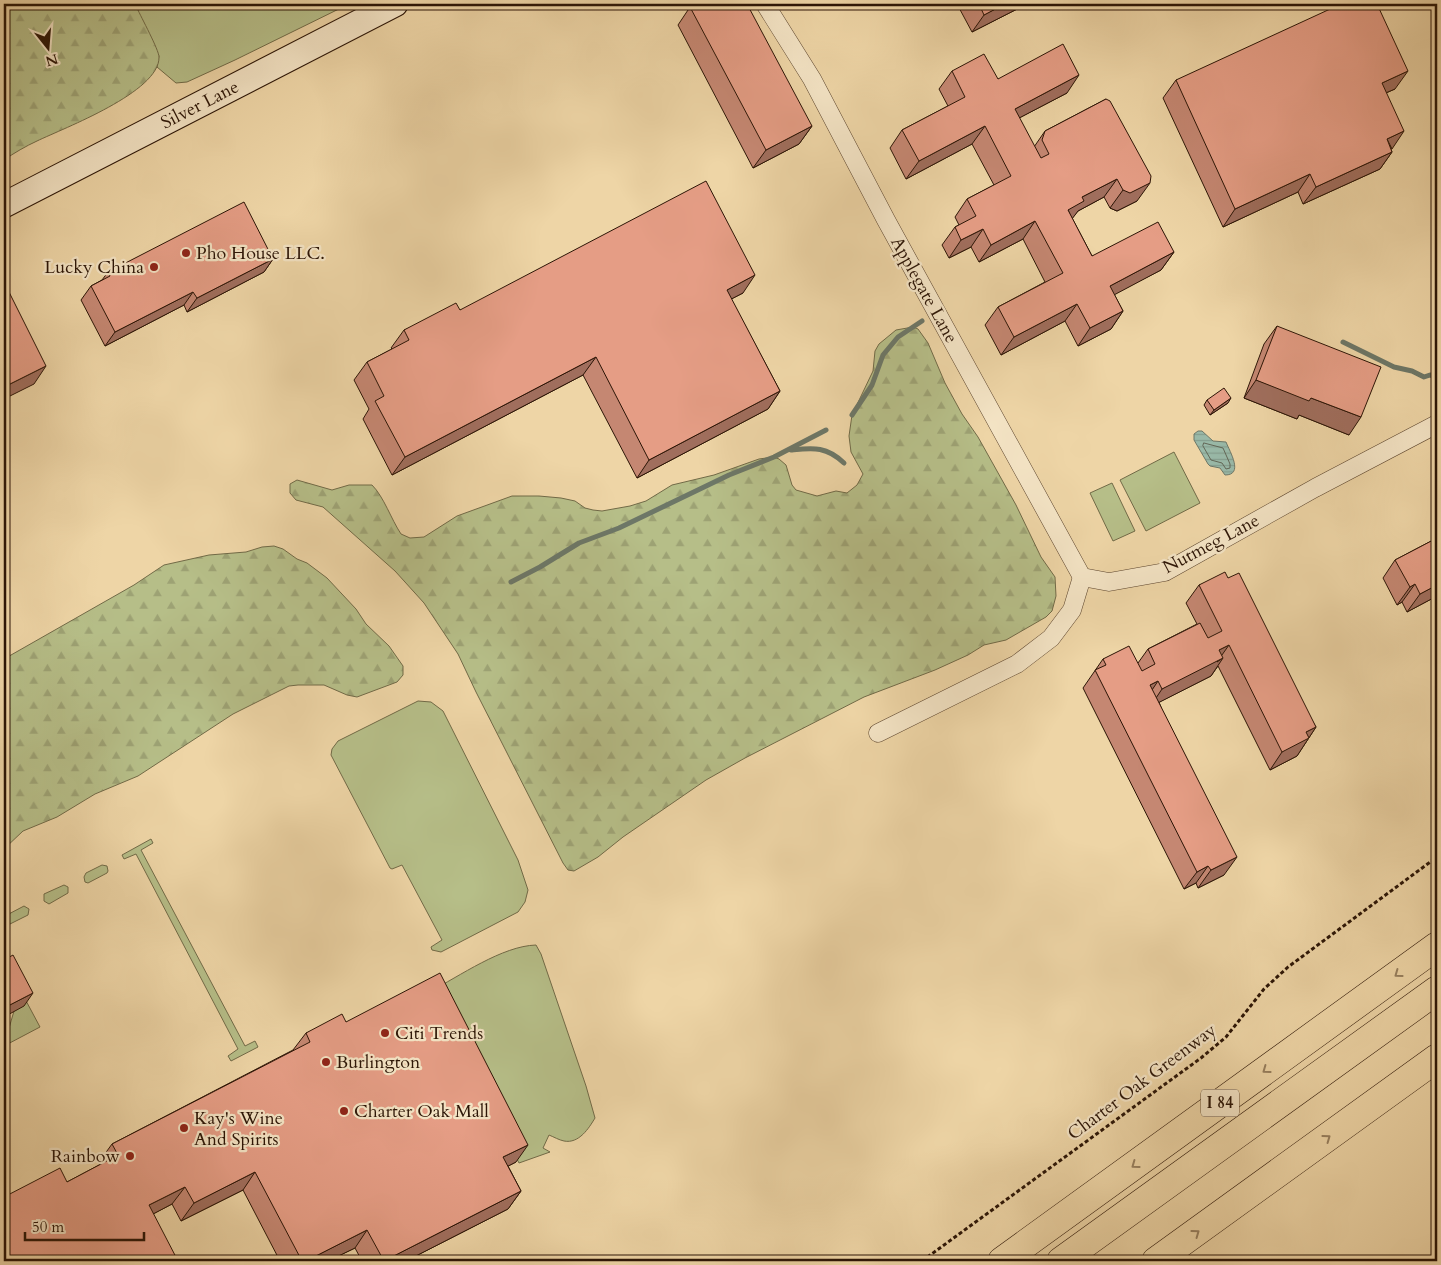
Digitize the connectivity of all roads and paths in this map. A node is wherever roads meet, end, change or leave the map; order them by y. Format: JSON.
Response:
{"nodes":[{"id":1,"x":395,"y":4,"type":"edge"},
{"id":2,"x":765,"y":4,"type":"edge"},
{"id":3,"x":4,"y":205,"type":"edge"},
{"id":4,"x":1437,"y":424,"type":"edge"},
{"id":5,"x":1082,"y":577,"type":"junction"},
{"id":6,"x":878,"y":733,"type":"dead end"},
{"id":7,"x":1437,"y":856,"type":"edge"},
{"id":8,"x":1437,"y":946,"type":"edge"},
{"id":9,"x":1437,"y":990,"type":"edge"},
{"id":10,"x":1437,"y":1011,"type":"edge"},
{"id":11,"x":1437,"y":1058,"type":"edge"},
{"id":12,"x":922,"y":1261,"type":"edge"},
{"id":13,"x":1002,"y":1261,"type":"edge"},
{"id":14,"x":1061,"y":1261,"type":"edge"},
{"id":15,"x":1091,"y":1261,"type":"edge"},
{"id":16,"x":1156,"y":1261,"type":"edge"}],
"edges":[{"from":1,"to":3,"type":"main road","name":"Silver Lane"},
{"from":2,"to":5,"type":"street","name":"Applegate Lane"},
{"from":4,"to":5,"type":"street","name":"Nutmeg Lane"},
{"from":5,"to":6,"type":"street"},
{"from":7,"to":12,"type":"path","name":"Charter Oak Greenway"},
{"from":8,"to":13,"type":"highway","number":"I 84","one_way":true},
{"from":9,"to":14,"type":"highway"},
{"from":10,"to":15,"type":"highway"},
{"from":16,"to":11,"type":"highway","one_way":true}]}
